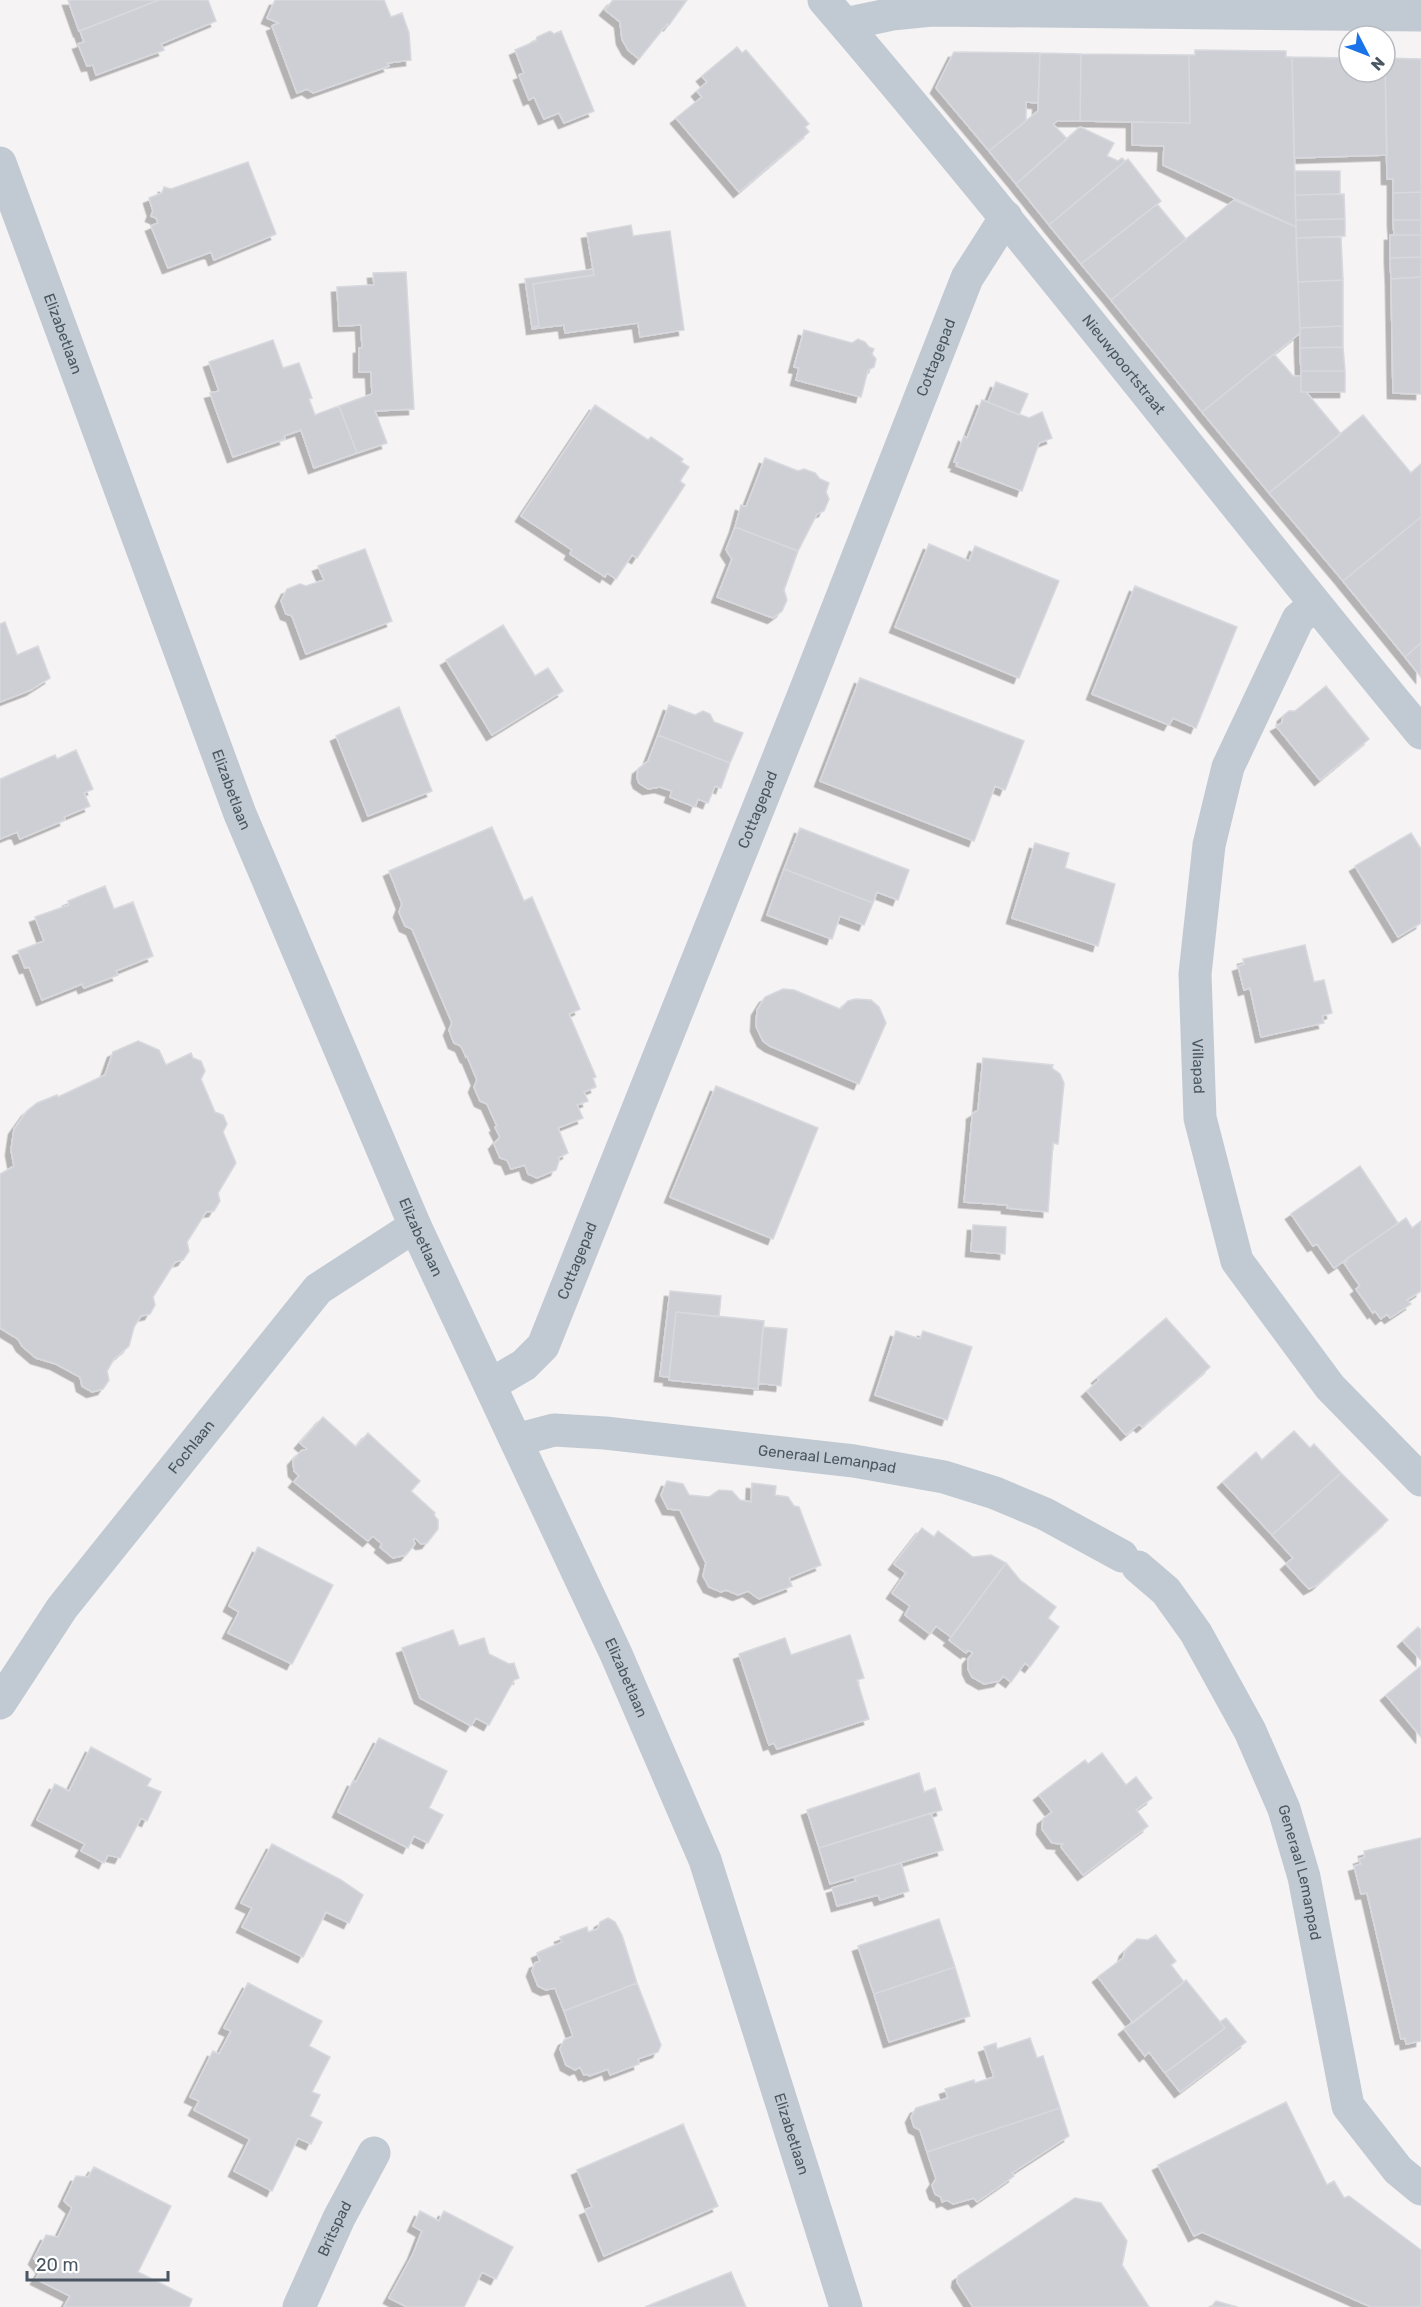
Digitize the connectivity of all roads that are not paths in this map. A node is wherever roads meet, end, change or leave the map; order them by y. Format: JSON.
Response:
{"nodes":[{"id":1,"x":824,"y":0,"type":"edge"},
{"id":2,"x":1421,"y":15,"type":"edge"},
{"id":3,"x":845,"y":24,"type":"junction"},
{"id":4,"x":0,"y":163,"type":"edge"},
{"id":5,"x":1006,"y":218,"type":"junction"},
{"id":6,"x":1315,"y":605,"type":"junction"},
{"id":7,"x":1421,"y":733,"type":"edge"},
{"id":8,"x":415,"y":1226,"type":"junction"},
{"id":9,"x":490,"y":1385,"type":"junction"},
{"id":10,"x":516,"y":1440,"type":"junction"},
{"id":11,"x":1421,"y":1480,"type":"edge"},
{"id":12,"x":0,"y":1703,"type":"edge"},
{"id":13,"x":374,"y":2153,"type":"dead end"},
{"id":14,"x":1421,"y":2189,"type":"edge"},
{"id":15,"x":299,"y":2307,"type":"edge"},
{"id":16,"x":846,"y":2307,"type":"edge"}],
"edges":[{"from":1,"to":3,"type":"street","name":"Nieuwpoortstraat"},
{"from":2,"to":3,"type":"street"},
{"from":3,"to":5,"type":"street","name":"Nieuwpoortstraat"},
{"from":4,"to":8,"type":"street","name":"Elizabetlaan"},
{"from":5,"to":6,"type":"street","name":"Nieuwpoortstraat"},
{"from":5,"to":9,"type":"street","name":"Cottagepad"},
{"from":6,"to":7,"type":"street","name":"Nieuwpoortstraat"},
{"from":6,"to":11,"type":"street","name":"Villapad"},
{"from":8,"to":9,"type":"street","name":"Elizabetlaan"},
{"from":8,"to":12,"type":"street","name":"Fochlaan"},
{"from":9,"to":10,"type":"street","name":"Elizabetlaan"},
{"from":10,"to":14,"type":"street","name":"Generaal Lemanpad"},
{"from":10,"to":16,"type":"street","name":"Elizabetlaan"},
{"from":13,"to":15,"type":"street","name":"Britspad"}]}
